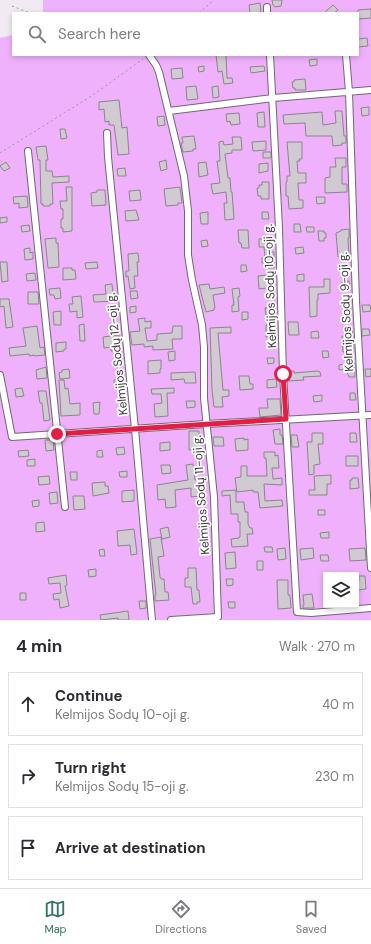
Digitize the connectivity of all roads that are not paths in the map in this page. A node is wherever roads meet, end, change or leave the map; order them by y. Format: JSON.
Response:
{"nodes":[{"id":1,"x":150,"y":56,"type":"edge"},
{"id":2,"x":270,"y":56,"type":"edge"},
{"id":3,"x":346,"y":56,"type":"edge"},
{"id":4,"x":371,"y":90,"type":"edge"},
{"id":5,"x":349,"y":92,"type":"junction"},
{"id":6,"x":273,"y":98,"type":"junction"},
{"id":7,"x":169,"y":111,"type":"junction"},
{"id":8,"x":107,"y":133,"type":"dead end"},
{"id":9,"x":28,"y":151,"type":"dead end"},
{"id":10,"x":0,"y":375,"type":"edge"},
{"id":11,"x":371,"y":415,"type":"edge"},
{"id":12,"x":362,"y":416,"type":"junction"},
{"id":13,"x":286,"y":419,"type":"junction"},
{"id":14,"x":206,"y":424,"type":"junction"},
{"id":15,"x":135,"y":429,"type":"junction"},
{"id":16,"x":57,"y":434,"type":"junction"},
{"id":17,"x":65,"y":507,"type":"dead end"},
{"id":18,"x":371,"y":568,"type":"edge"},
{"id":19,"x":371,"y":608,"type":"edge"},
{"id":20,"x":152,"y":620,"type":"edge"},
{"id":21,"x":172,"y":620,"type":"edge"}],
"edges":[{"from":1,"to":7,"type":"street","name":"Kelmijos Sodų 11-oji g."},
{"from":2,"to":6,"type":"street","name":"Kelmijos Sodų 10-oji g."},
{"from":3,"to":5,"type":"street","name":"Kelmijos Sodų 9-oji g."},
{"from":4,"to":5,"type":"street"},
{"from":5,"to":6,"type":"street"},
{"from":5,"to":12,"type":"street","name":"Kelmijos Sodų 9-oji g."},
{"from":6,"to":7,"type":"street"},
{"from":6,"to":13,"type":"street","name":"Kelmijos Sodų 10-oji g."},
{"from":7,"to":14,"type":"street","name":"Kelmijos Sodų 11-oji g."},
{"from":8,"to":15,"type":"street","name":"Kelmijos Sodų 12-oji g."},
{"from":9,"to":16,"type":"street"},
{"from":10,"to":16,"type":"street"},
{"from":11,"to":12,"type":"street"},
{"from":12,"to":13,"type":"street"},
{"from":12,"to":18,"type":"street","name":"Kelmijos Sodų 9-oji g."},
{"from":13,"to":14,"type":"street"},
{"from":13,"to":19,"type":"street","name":"Kelmijos Sodų 10-oji g."},
{"from":14,"to":15,"type":"street"},
{"from":14,"to":21,"type":"street","name":"Kelmijos Sodų 11-oji g."},
{"from":15,"to":16,"type":"street"},
{"from":15,"to":20,"type":"street","name":"Kelmijos Sodų 12-oji g."},
{"from":16,"to":17,"type":"street"}]}
